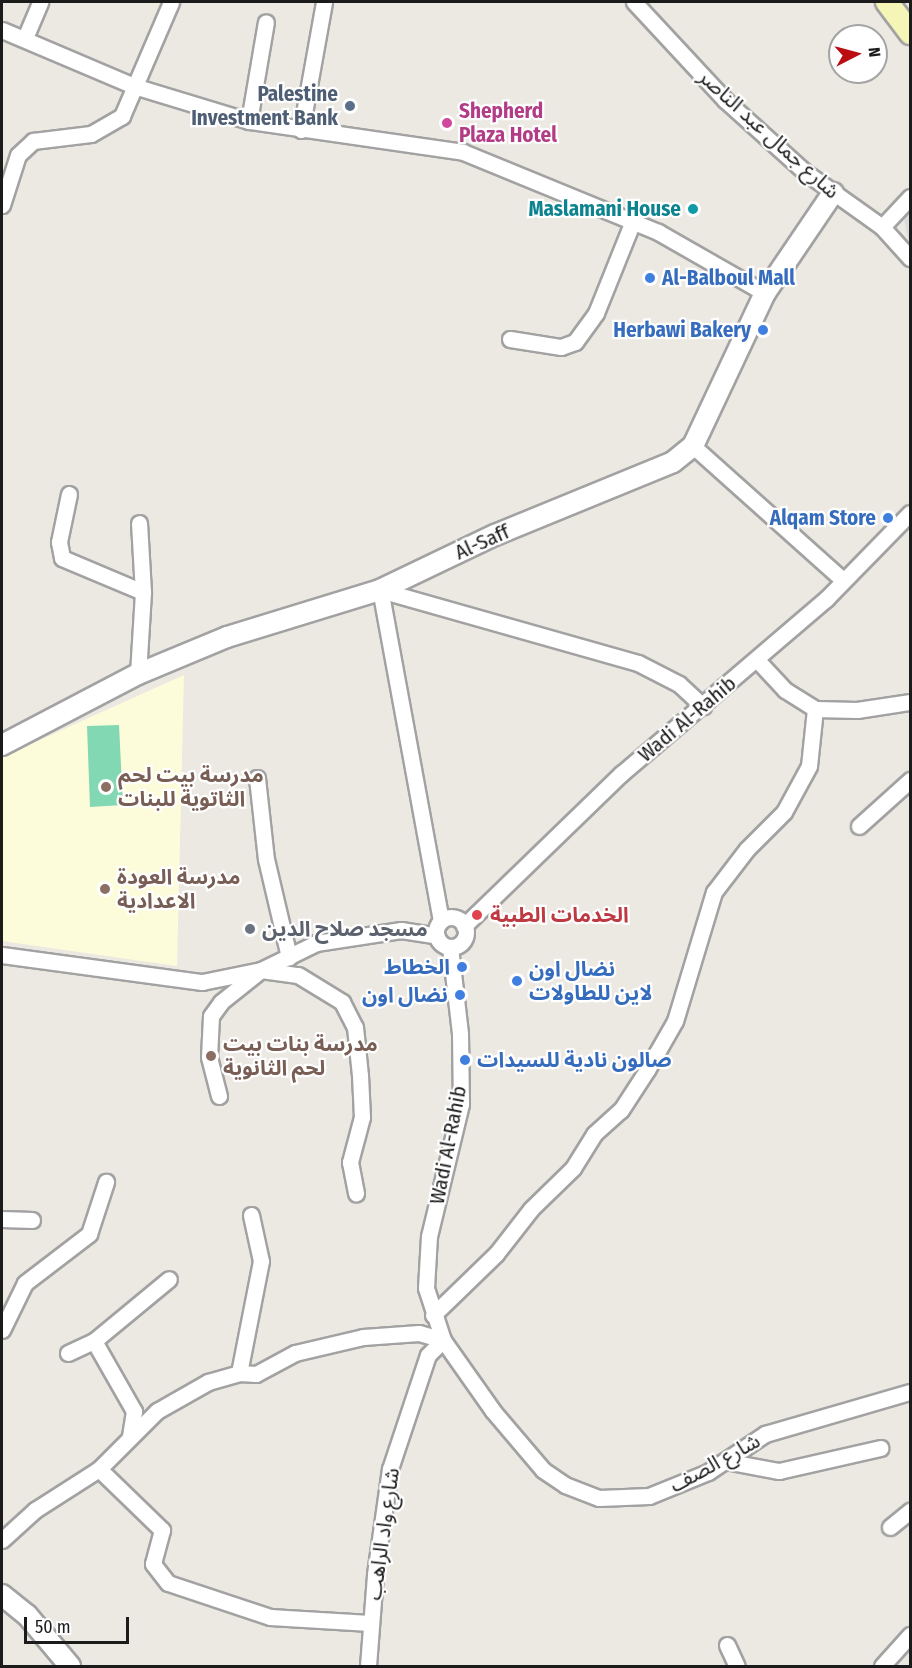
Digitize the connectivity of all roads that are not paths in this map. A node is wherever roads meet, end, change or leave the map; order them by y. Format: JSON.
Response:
{"nodes":[{"id":1,"x":40,"y":2,"type":"edge"},
{"id":2,"x":171,"y":2,"type":"edge"},
{"id":3,"x":324,"y":2,"type":"edge"},
{"id":4,"x":634,"y":2,"type":"edge"},
{"id":5,"x":887,"y":2,"type":"edge"},
{"id":6,"x":266,"y":22,"type":"dead end"},
{"id":7,"x":2,"y":30,"type":"edge"},
{"id":8,"x":910,"y":33,"type":"edge"},
{"id":9,"x":25,"y":38,"type":"junction"},
{"id":10,"x":134,"y":86,"type":"junction"},
{"id":11,"x":249,"y":121,"type":"junction"},
{"id":12,"x":302,"y":130,"type":"junction"},
{"id":13,"x":4,"y":181,"type":"edge"},
{"id":14,"x":833,"y":194,"type":"junction"},
{"id":15,"x":910,"y":197,"type":"edge"},
{"id":16,"x":2,"y":205,"type":"edge"},
{"id":17,"x":633,"y":221,"type":"junction"},
{"id":18,"x":882,"y":227,"type":"junction"},
{"id":19,"x":910,"y":258,"type":"edge"},
{"id":20,"x":765,"y":293,"type":"junction"},
{"id":21,"x":510,"y":339,"type":"dead end"},
{"id":22,"x":693,"y":446,"type":"junction"},
{"id":23,"x":69,"y":494,"type":"dead end"},
{"id":24,"x":910,"y":513,"type":"edge"},
{"id":25,"x":139,"y":523,"type":"dead end"},
{"id":26,"x":843,"y":580,"type":"junction"},
{"id":27,"x":380,"y":590,"type":"junction"},
{"id":28,"x":143,"y":592,"type":"junction"},
{"id":29,"x":758,"y":661,"type":"junction"},
{"id":30,"x":138,"y":674,"type":"junction"},
{"id":31,"x":910,"y":702,"type":"edge"},
{"id":32,"x":703,"y":706,"type":"junction"},
{"id":33,"x":815,"y":709,"type":"junction"},
{"id":34,"x":2,"y":745,"type":"edge"},
{"id":35,"x":257,"y":778,"type":"dead end"},
{"id":36,"x":910,"y":780,"type":"edge"},
{"id":37,"x":859,"y":825,"type":"dead end"},
{"id":38,"x":464,"y":926,"type":"junction"},
{"id":39,"x":439,"y":928,"type":"junction"},
{"id":40,"x":450,"y":947,"type":"junction"},
{"id":41,"x":2,"y":955,"type":"edge"},
{"id":42,"x":289,"y":957,"type":"junction"},
{"id":43,"x":261,"y":970,"type":"junction"},
{"id":44,"x":219,"y":1096,"type":"dead end"},
{"id":45,"x":106,"y":1182,"type":"dead end"},
{"id":46,"x":356,"y":1193,"type":"dead end"},
{"id":47,"x":251,"y":1215,"type":"dead end"},
{"id":48,"x":2,"y":1219,"type":"edge"},
{"id":49,"x":32,"y":1220,"type":"dead end"},
{"id":50,"x":170,"y":1279,"type":"dead end"},
{"id":51,"x":433,"y":1315,"type":"junction"},
{"id":52,"x":2,"y":1330,"type":"edge"},
{"id":53,"x":442,"y":1340,"type":"junction"},
{"id":54,"x":94,"y":1341,"type":"junction"},
{"id":55,"x":68,"y":1353,"type":"dead end"},
{"id":56,"x":239,"y":1373,"type":"junction"},
{"id":57,"x":910,"y":1392,"type":"edge"},
{"id":58,"x":157,"y":1411,"type":"junction"},
{"id":59,"x":134,"y":1412,"type":"junction"},
{"id":60,"x":130,"y":1439,"type":"junction"},
{"id":61,"x":880,"y":1448,"type":"dead end"},
{"id":62,"x":725,"y":1461,"type":"junction"},
{"id":63,"x":99,"y":1469,"type":"junction"},
{"id":64,"x":910,"y":1511,"type":"edge"},
{"id":65,"x":890,"y":1527,"type":"dead end"},
{"id":66,"x":2,"y":1540,"type":"edge"},
{"id":67,"x":2,"y":1595,"type":"edge"},
{"id":68,"x":370,"y":1623,"type":"junction"},
{"id":69,"x":910,"y":1635,"type":"edge"},
{"id":70,"x":727,"y":1645,"type":"dead end"},
{"id":71,"x":70,"y":1666,"type":"edge"},
{"id":72,"x":368,"y":1666,"type":"edge"},
{"id":73,"x":737,"y":1666,"type":"edge"},
{"id":74,"x":882,"y":1666,"type":"edge"}],
"edges":[{"from":1,"to":9,"type":"street"},
{"from":2,"to":10,"type":"street"},
{"from":3,"to":12,"type":"street"},
{"from":4,"to":14,"type":"street","name":"شارع جمال عبد الناصر"},
{"from":5,"to":8,"type":"main road"},
{"from":6,"to":11,"type":"street"},
{"from":7,"to":9,"type":"street"},
{"from":9,"to":10,"type":"street"},
{"from":10,"to":11,"type":"street"},
{"from":10,"to":13,"type":"street"},
{"from":11,"to":12,"type":"street"},
{"from":12,"to":17,"type":"street"},
{"from":13,"to":16,"type":"street"},
{"from":14,"to":18,"type":"street","name":"شارع جمال عبد الناصر"},
{"from":14,"to":20,"type":"street","name":"Al-Saff"},
{"from":15,"to":18,"type":"street"},
{"from":17,"to":20,"type":"street"},
{"from":17,"to":21,"type":"street"},
{"from":18,"to":19,"type":"street","name":"شارع جمال عبد الناصر"},
{"from":20,"to":22,"type":"street","name":"Al-Saff"},
{"from":22,"to":26,"type":"street"},
{"from":22,"to":27,"type":"street","name":"Al-Saff"},
{"from":23,"to":28,"type":"street"},
{"from":24,"to":26,"type":"street","name":"Wadi Al-Rahib"},
{"from":25,"to":28,"type":"street"},
{"from":26,"to":29,"type":"street","name":"Wadi Al-Rahib"},
{"from":27,"to":30,"type":"street","name":"Al-Saff"},
{"from":27,"to":32,"type":"street"},
{"from":27,"to":39,"type":"street"},
{"from":28,"to":30,"type":"street"},
{"from":29,"to":32,"type":"street","name":"Wadi Al-Rahib"},
{"from":29,"to":33,"type":"street"},
{"from":30,"to":34,"type":"street","name":"Al-Saff"},
{"from":31,"to":33,"type":"street"},
{"from":32,"to":38,"type":"street","name":"Wadi Al-Rahib"},
{"from":33,"to":51,"type":"street"},
{"from":35,"to":42,"type":"street"},
{"from":36,"to":37,"type":"street"},
{"from":38,"to":39,"type":"street"},
{"from":38,"to":40,"type":"street","name":"Wadi Al-Rahib"},
{"from":39,"to":40,"type":"street"},
{"from":39,"to":42,"type":"street"},
{"from":40,"to":51,"type":"street","name":"Wadi Al-Rahib"},
{"from":41,"to":43,"type":"street"},
{"from":42,"to":43,"type":"street"},
{"from":43,"to":44,"type":"street"},
{"from":43,"to":46,"type":"street"},
{"from":45,"to":52,"type":"street"},
{"from":47,"to":56,"type":"street"},
{"from":48,"to":49,"type":"street"},
{"from":50,"to":54,"type":"street"},
{"from":51,"to":53,"type":"street","name":"Wadi Al-Rahib"},
{"from":53,"to":56,"type":"street"},
{"from":53,"to":62,"type":"street","name":"شارع الصف"},
{"from":53,"to":68,"type":"street","name":"شارع واد الراهب"},
{"from":54,"to":55,"type":"street"},
{"from":54,"to":59,"type":"street"},
{"from":56,"to":58,"type":"street"},
{"from":57,"to":62,"type":"street","name":"شارع الصف"},
{"from":58,"to":59,"type":"street"},
{"from":58,"to":60,"type":"street"},
{"from":59,"to":60,"type":"street"},
{"from":60,"to":63,"type":"street"},
{"from":61,"to":62,"type":"street"},
{"from":63,"to":66,"type":"street"},
{"from":63,"to":68,"type":"street"},
{"from":64,"to":65,"type":"street"},
{"from":67,"to":71,"type":"street"},
{"from":68,"to":72,"type":"street","name":"شارع واد الراهب"},
{"from":69,"to":74,"type":"street"},
{"from":70,"to":73,"type":"street"}]}
